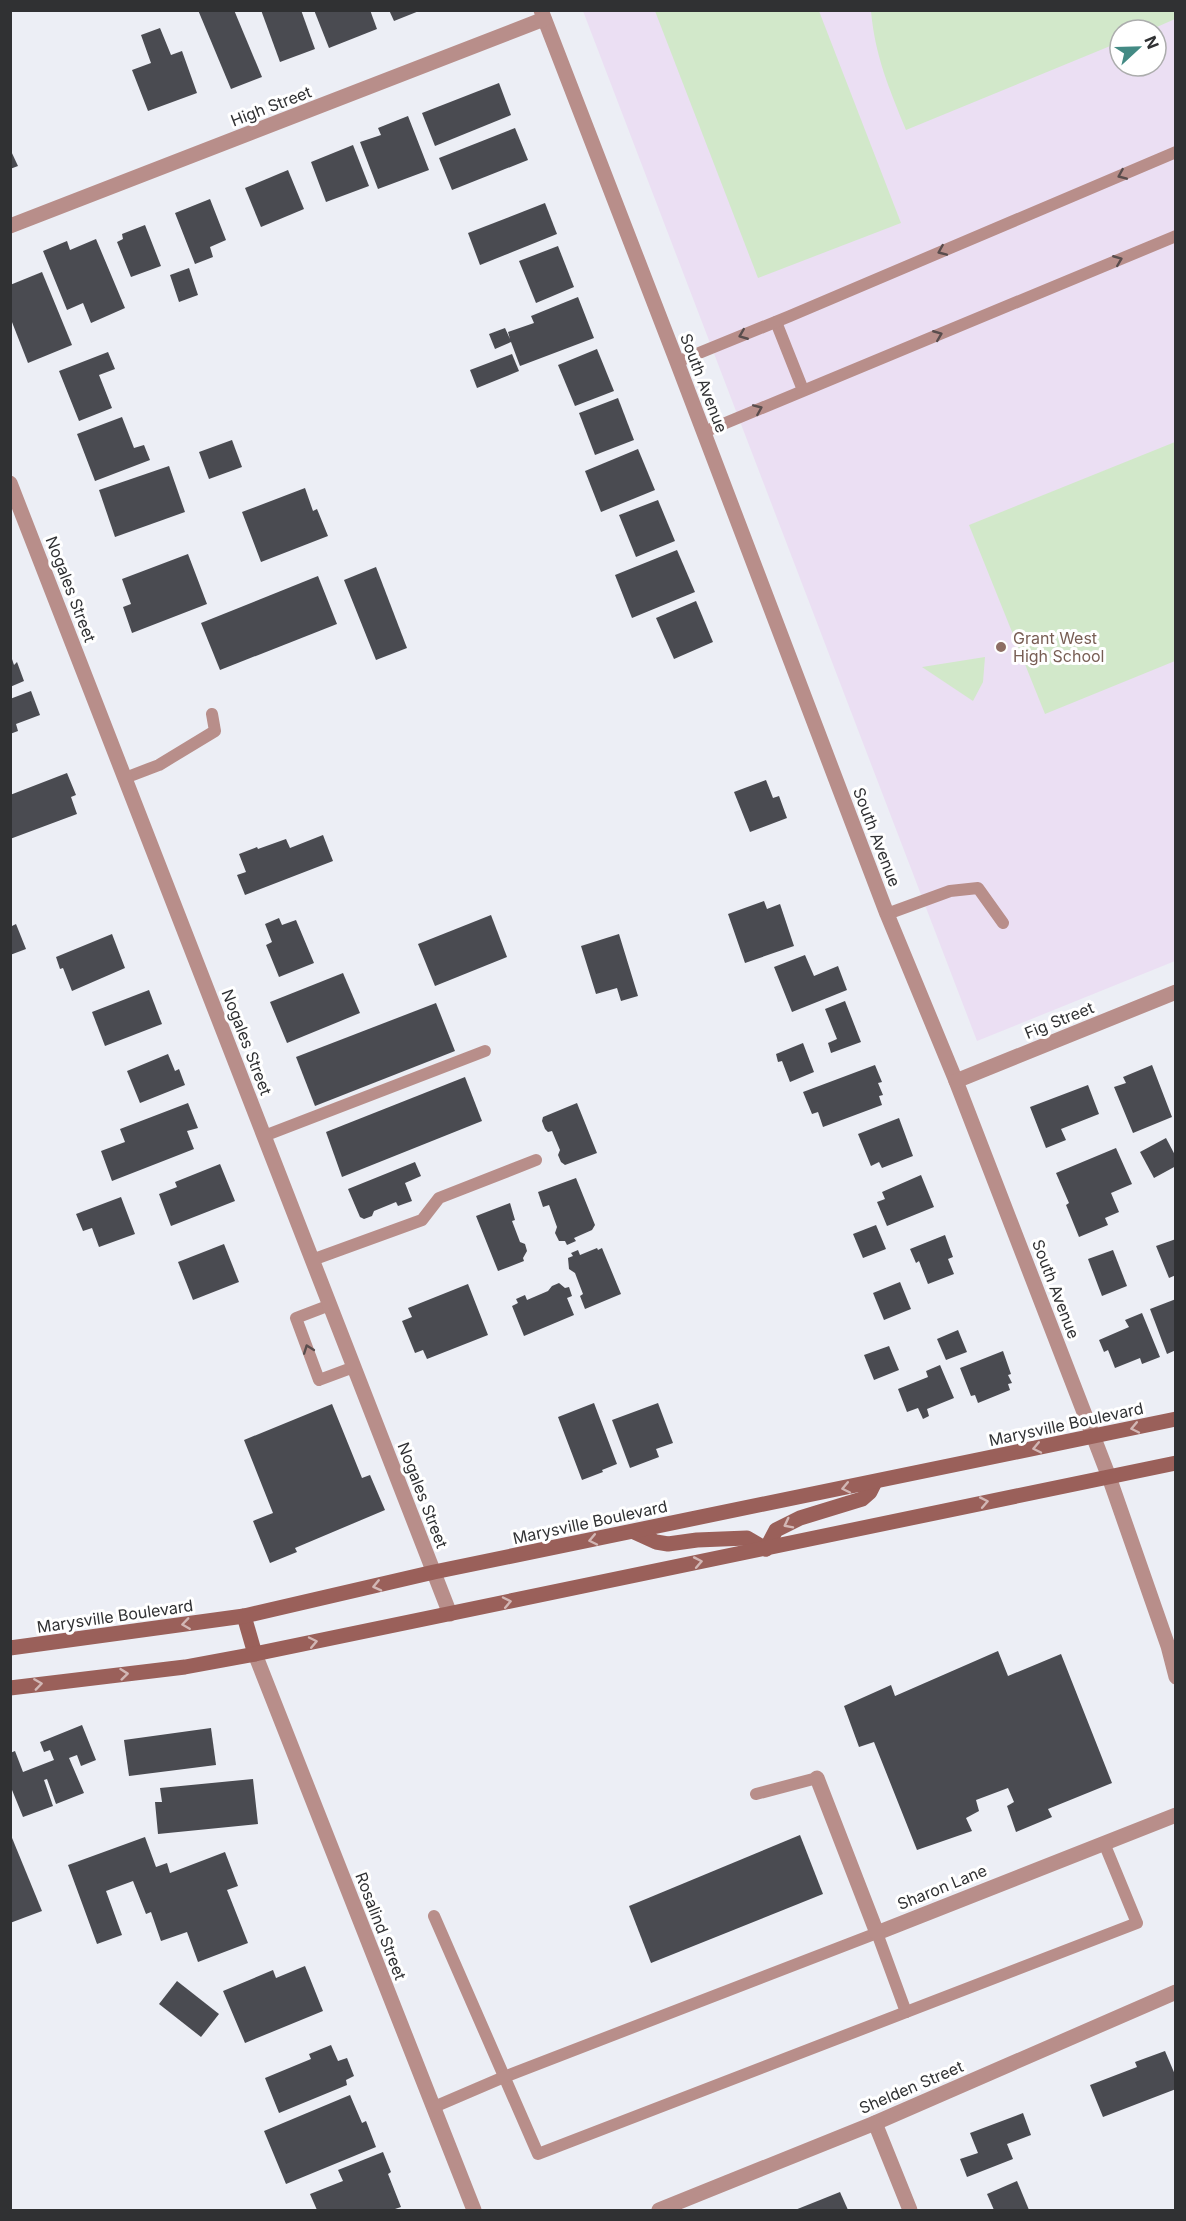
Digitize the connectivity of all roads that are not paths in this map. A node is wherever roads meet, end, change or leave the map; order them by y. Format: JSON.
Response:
{"nodes":[{"id":1,"x":543,"y":15,"type":"edge"},
{"id":2,"x":1176,"y":152,"type":"edge"},
{"id":3,"x":10,"y":226,"type":"edge"},
{"id":4,"x":1176,"y":236,"type":"edge"},
{"id":5,"x":776,"y":322,"type":"junction"},
{"id":6,"x":677,"y":362,"type":"junction"},
{"id":7,"x":803,"y":390,"type":"junction"},
{"id":8,"x":704,"y":432,"type":"junction"},
{"id":9,"x":10,"y":483,"type":"edge"},
{"id":10,"x":212,"y":714,"type":"dead end"},
{"id":11,"x":125,"y":778,"type":"junction"},
{"id":12,"x":887,"y":914,"type":"junction"},
{"id":13,"x":1003,"y":923,"type":"dead end"},
{"id":14,"x":1176,"y":992,"type":"edge"},
{"id":15,"x":484,"y":1051,"type":"dead end"},
{"id":16,"x":956,"y":1081,"type":"junction"},
{"id":17,"x":264,"y":1136,"type":"junction"},
{"id":18,"x":537,"y":1160,"type":"dead end"},
{"id":19,"x":312,"y":1260,"type":"junction"},
{"id":20,"x":330,"y":1305,"type":"junction"},
{"id":21,"x":354,"y":1367,"type":"junction"},
{"id":22,"x":1176,"y":1419,"type":"edge"},
{"id":23,"x":1094,"y":1436,"type":"junction"},
{"id":24,"x":1176,"y":1463,"type":"edge"},
{"id":25,"x":1109,"y":1477,"type":"junction"},
{"id":26,"x":875,"y":1482,"type":"junction"},
{"id":27,"x":634,"y":1532,"type":"junction"},
{"id":28,"x":766,"y":1549,"type":"junction"},
{"id":29,"x":434,"y":1572,"type":"junction"},
{"id":30,"x":450,"y":1614,"type":"junction"},
{"id":31,"x":244,"y":1616,"type":"junction"},
{"id":32,"x":10,"y":1648,"type":"edge"},
{"id":33,"x":255,"y":1654,"type":"junction"},
{"id":34,"x":1176,"y":1677,"type":"edge"},
{"id":35,"x":10,"y":1688,"type":"edge"},
{"id":36,"x":817,"y":1778,"type":"joint"},
{"id":37,"x":756,"y":1794,"type":"dead end"},
{"id":38,"x":1176,"y":1815,"type":"edge"},
{"id":39,"x":1104,"y":1843,"type":"junction"},
{"id":40,"x":434,"y":1916,"type":"dead end"},
{"id":41,"x":877,"y":1933,"type":"junction"},
{"id":42,"x":1176,"y":1992,"type":"edge"},
{"id":43,"x":906,"y":2012,"type":"junction"},
{"id":44,"x":504,"y":2077,"type":"junction"},
{"id":45,"x":434,"y":2107,"type":"junction"},
{"id":46,"x":875,"y":2123,"type":"junction"},
{"id":47,"x":474,"y":2211,"type":"edge"},
{"id":48,"x":659,"y":2211,"type":"edge"},
{"id":49,"x":910,"y":2211,"type":"edge"}],
"edges":[{"from":1,"to":3,"type":"street","name":"High Street"},
{"from":1,"to":6,"type":"street","name":"South Avenue"},
{"from":2,"to":5,"type":"lane","one_way":true},
{"from":7,"to":4,"type":"lane","one_way":true},
{"from":5,"to":6,"type":"lane","one_way":true},
{"from":5,"to":7,"type":"lane"},
{"from":6,"to":8,"type":"street","name":"South Avenue"},
{"from":8,"to":7,"type":"lane","one_way":true},
{"from":8,"to":12,"type":"street","name":"South Avenue"},
{"from":9,"to":11,"type":"street","name":"Nogales Street"},
{"from":10,"to":11,"type":"lane"},
{"from":11,"to":17,"type":"street","name":"Nogales Street"},
{"from":12,"to":13,"type":"lane"},
{"from":12,"to":16,"type":"street","name":"South Avenue"},
{"from":14,"to":16,"type":"street","name":"Fig Street"},
{"from":15,"to":17,"type":"lane"},
{"from":16,"to":23,"type":"street","name":"South Avenue"},
{"from":17,"to":19,"type":"street","name":"Nogales Street"},
{"from":18,"to":19,"type":"lane"},
{"from":19,"to":20,"type":"street","name":"Nogales Street"},
{"from":20,"to":21,"type":"street","name":"Nogales Street"},
{"from":21,"to":20,"type":"lane","one_way":true},
{"from":21,"to":29,"type":"street","name":"Nogales Street"},
{"from":22,"to":23,"type":"main road","name":"Marysville Boulevard","one_way":true},
{"from":23,"to":25,"type":"street","name":"South Avenue"},
{"from":23,"to":26,"type":"main road","name":"Marysville Boulevard","one_way":true},
{"from":24,"to":25,"type":"main road"},
{"from":28,"to":25,"type":"main road","one_way":true},
{"from":25,"to":34,"type":"street","name":"South Avenue"},
{"from":26,"to":27,"type":"main road","name":"Marysville Boulevard","one_way":true},
{"from":26,"to":28,"type":"main road","one_way":true},
{"from":27,"to":28,"type":"main road"},
{"from":27,"to":29,"type":"main road","name":"Marysville Boulevard","one_way":true},
{"from":30,"to":28,"type":"main road","one_way":true},
{"from":29,"to":30,"type":"street","name":"Nogales Street"},
{"from":29,"to":31,"type":"main road","name":"Marysville Boulevard","one_way":true},
{"from":33,"to":30,"type":"main road","one_way":true},
{"from":31,"to":32,"type":"main road","name":"Marysville Boulevard","one_way":true},
{"from":31,"to":33,"type":"main road"},
{"from":35,"to":33,"type":"main road","one_way":true},
{"from":33,"to":45,"type":"street","name":"Rosalind Street"},
{"from":36,"to":37,"type":"lane"},
{"from":36,"to":41,"type":"street"},
{"from":38,"to":39,"type":"street","name":"Sharon Lane"},
{"from":39,"to":41,"type":"street","name":"Sharon Lane"},
{"from":39,"to":43,"type":"lane"},
{"from":40,"to":44,"type":"lane"},
{"from":41,"to":43,"type":"lane"},
{"from":41,"to":44,"type":"lane"},
{"from":42,"to":46,"type":"street","name":"Shelden Street"},
{"from":43,"to":44,"type":"lane"},
{"from":44,"to":45,"type":"lane"},
{"from":45,"to":47,"type":"street","name":"Rosalind Street"},
{"from":46,"to":48,"type":"street","name":"Shelden Street"},
{"from":46,"to":49,"type":"street"}]}
